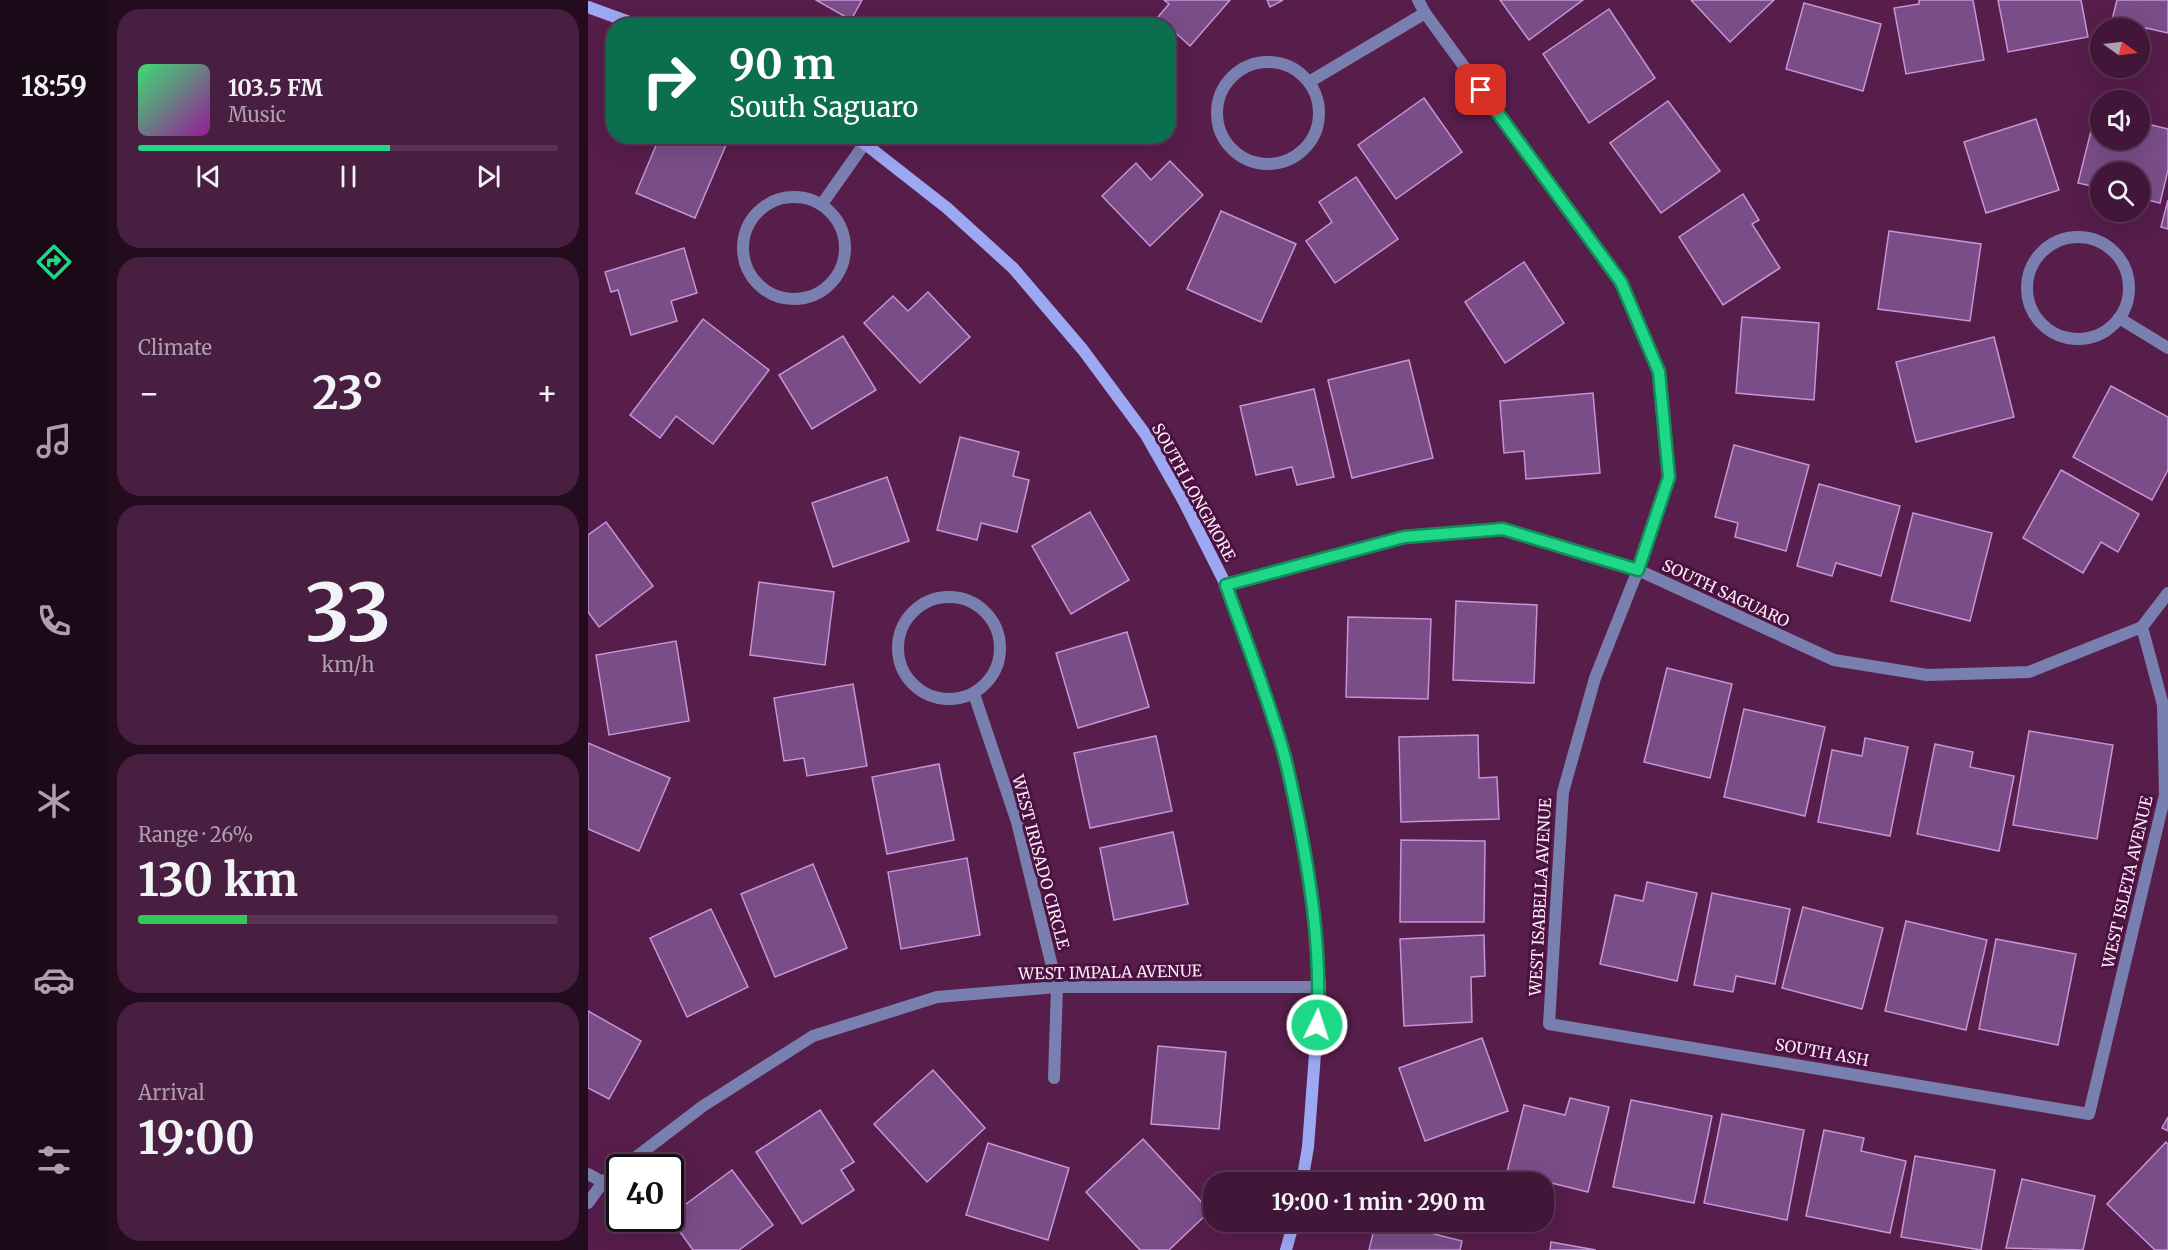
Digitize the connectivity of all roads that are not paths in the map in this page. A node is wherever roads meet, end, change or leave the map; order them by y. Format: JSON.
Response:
{"nodes":[{"id":1,"x":1418,"y":0,"type":"edge"},
{"id":2,"x":588,"y":7,"type":"edge"},
{"id":3,"x":1425,"y":13,"type":"junction"},
{"id":4,"x":618,"y":18,"type":"edge"},
{"id":5,"x":1309,"y":82,"type":"junction"},
{"id":6,"x":858,"y":144,"type":"edge"},
{"id":7,"x":865,"y":144,"type":"edge"},
{"id":8,"x":822,"y":204,"type":"junction"},
{"id":9,"x":2119,"y":318,"type":"junction"},
{"id":10,"x":2168,"y":348,"type":"edge"},
{"id":11,"x":1638,"y":570,"type":"junction"},
{"id":12,"x":1226,"y":585,"type":"junction"},
{"id":13,"x":2168,"y":593,"type":"edge"},
{"id":14,"x":2142,"y":627,"type":"junction"},
{"id":15,"x":974,"y":694,"type":"junction"},
{"id":16,"x":1057,"y":987,"type":"junction"},
{"id":17,"x":1320,"y":987,"type":"junction"},
{"id":18,"x":1549,"y":1024,"type":"joint"},
{"id":19,"x":1054,"y":1078,"type":"dead end"},
{"id":20,"x":2089,"y":1114,"type":"joint"},
{"id":21,"x":640,"y":1154,"type":"edge"},
{"id":22,"x":1304,"y":1172,"type":"edge"},
{"id":23,"x":588,"y":1174,"type":"edge"},
{"id":24,"x":606,"y":1180,"type":"edge"},
{"id":25,"x":603,"y":1182,"type":"junction"},
{"id":26,"x":588,"y":1203,"type":"edge"},
{"id":27,"x":1291,"y":1232,"type":"edge"},
{"id":28,"x":1286,"y":1250,"type":"edge"}],
"edges":[{"from":1,"to":3,"type":"street","name":"WEST ISABELLA AVENUE"},
{"from":2,"to":4,"type":"street"},
{"from":3,"to":5,"type":"street"},
{"from":3,"to":11,"type":"street","name":"WEST ISABELLA AVENUE"},
{"from":5,"to":5,"type":"street"},
{"from":6,"to":8,"type":"street"},
{"from":7,"to":12,"type":"street","name":"SOUTH LONGMORE"},
{"from":8,"to":8,"type":"street"},
{"from":9,"to":9,"type":"street"},
{"from":9,"to":10,"type":"street"},
{"from":11,"to":12,"type":"street","name":"SOUTH SAGUARO"},
{"from":11,"to":14,"type":"street","name":"SOUTH SAGUARO"},
{"from":11,"to":18,"type":"street","name":"WEST ISABELLA AVENUE"},
{"from":12,"to":17,"type":"street","name":"SOUTH LONGMORE"},
{"from":13,"to":14,"type":"street"},
{"from":14,"to":20,"type":"street","name":"WEST ISLETA AVENUE"},
{"from":15,"to":15,"type":"street"},
{"from":15,"to":16,"type":"street","name":"WEST IRISADO CIRCLE"},
{"from":16,"to":17,"type":"street","name":"WEST IMPALA AVENUE"},
{"from":16,"to":19,"type":"street","name":"WEST IRISADO CIRCLE"},
{"from":16,"to":21,"type":"street","name":"WEST IMPALA AVENUE"},
{"from":17,"to":22,"type":"street","name":"SOUTH LONGMORE"},
{"from":18,"to":20,"type":"street","name":"SOUTH ASH"},
{"from":23,"to":25,"type":"street"},
{"from":24,"to":25,"type":"street"},
{"from":25,"to":26,"type":"street"},
{"from":27,"to":28,"type":"street"}]}
